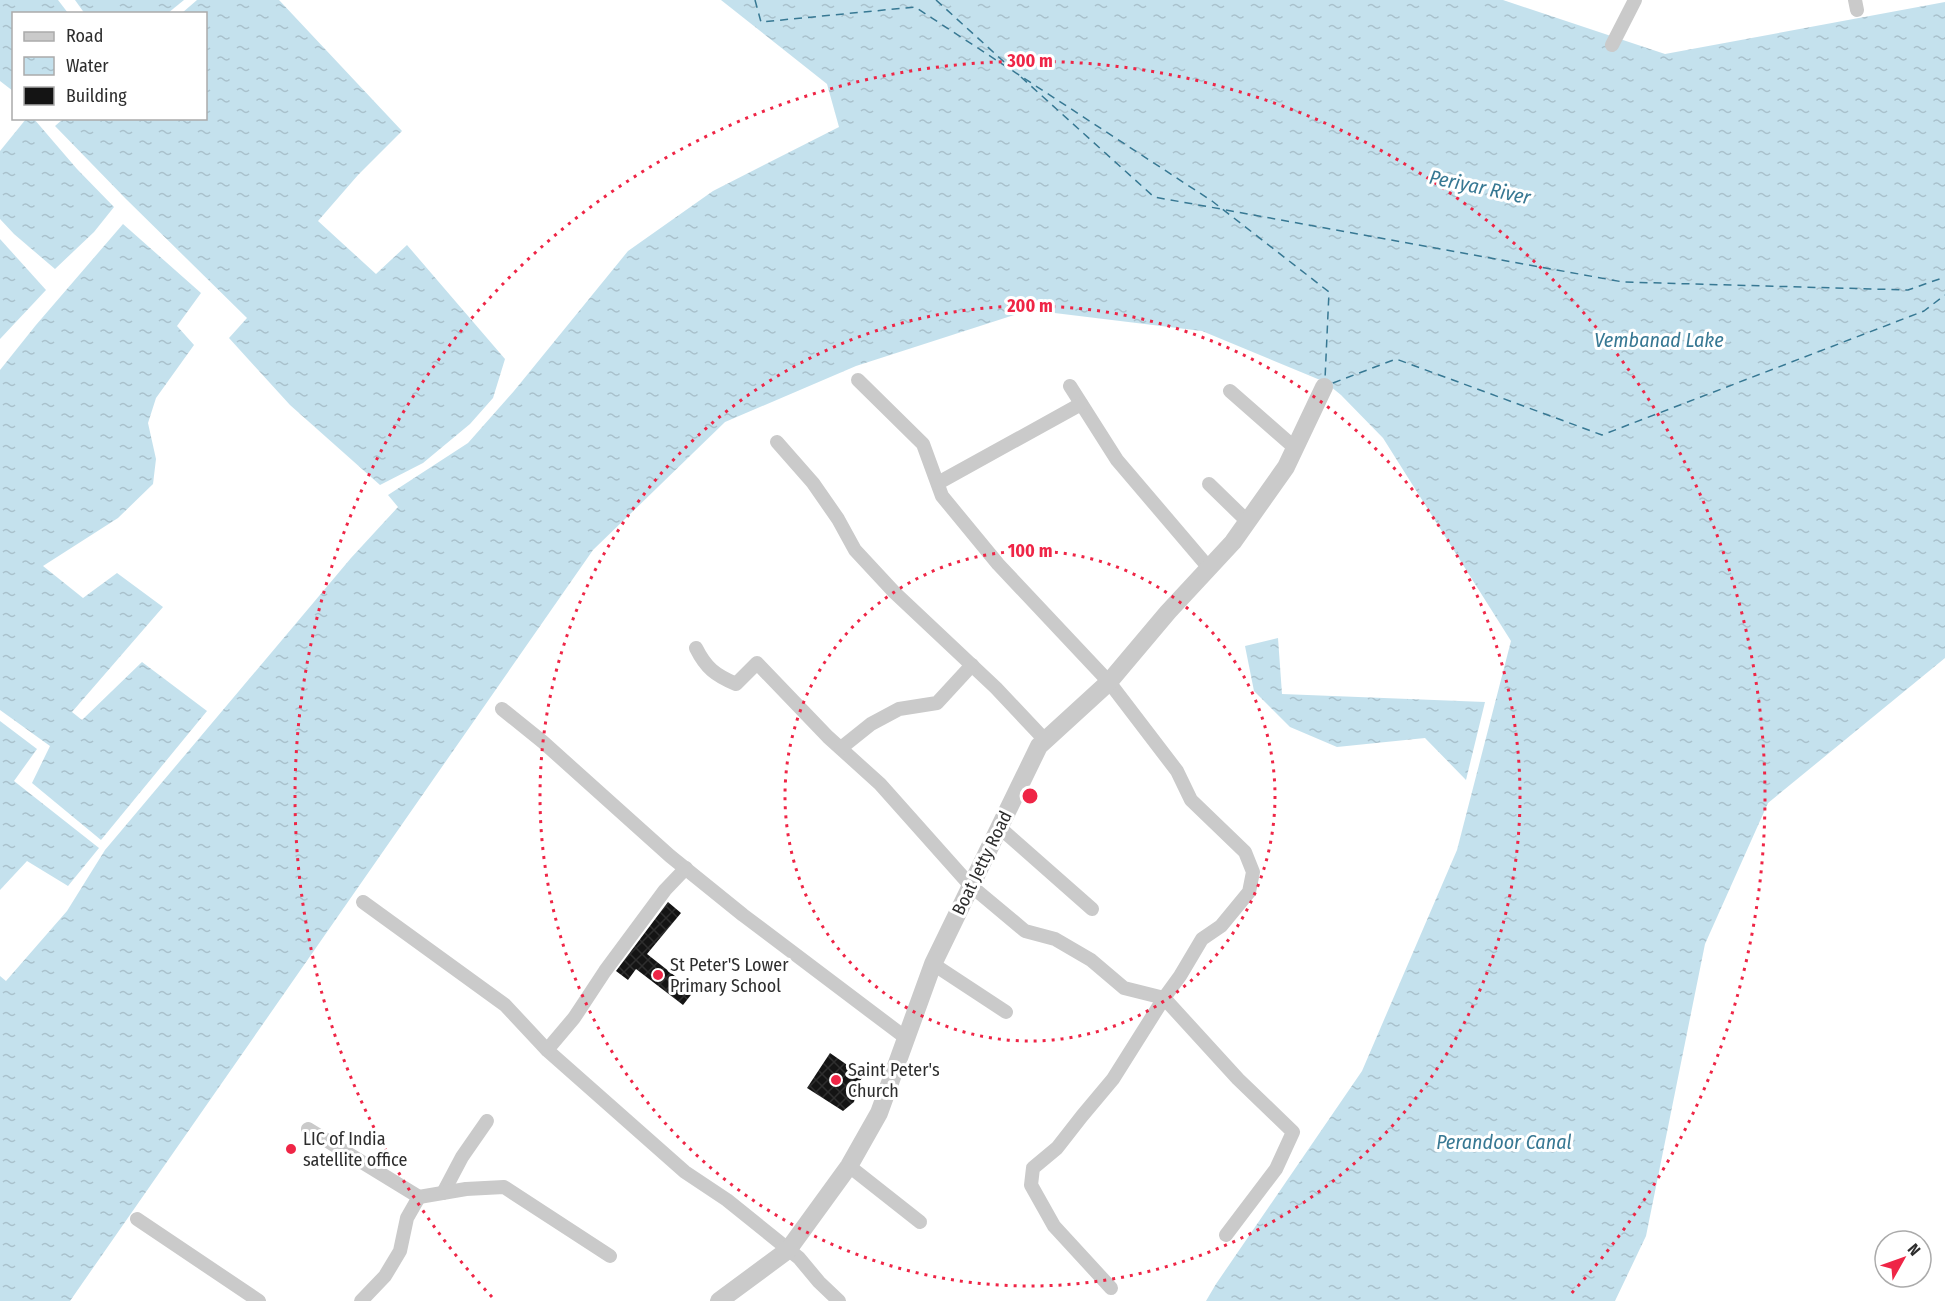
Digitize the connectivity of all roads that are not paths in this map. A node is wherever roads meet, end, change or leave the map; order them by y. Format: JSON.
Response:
{"nodes":[{"id":1,"x":1635,"y":0,"type":"edge"},
{"id":2,"x":1612,"y":45,"type":"dead end"},
{"id":3,"x":858,"y":380,"type":"dead end"},
{"id":4,"x":1070,"y":386,"type":"dead end"},
{"id":5,"x":1324,"y":387,"type":"dead end"},
{"id":6,"x":1230,"y":391,"type":"dead end"},
{"id":7,"x":1081,"y":404,"type":"junction"},
{"id":8,"x":777,"y":442,"type":"dead end"},
{"id":9,"x":1295,"y":448,"type":"junction"},
{"id":10,"x":938,"y":483,"type":"junction"},
{"id":11,"x":1209,"y":484,"type":"dead end"},
{"id":12,"x":1248,"y":521,"type":"junction"},
{"id":13,"x":1209,"y":568,"type":"junction"},
{"id":14,"x":696,"y":648,"type":"dead end"},
{"id":15,"x":972,"y":665,"type":"junction"},
{"id":16,"x":1109,"y":682,"type":"junction"},
{"id":17,"x":502,"y":710,"type":"dead end"},
{"id":18,"x":1045,"y":740,"type":"junction"},
{"id":19,"x":841,"y":748,"type":"junction"},
{"id":20,"x":999,"y":826,"type":"junction"},
{"id":21,"x":686,"y":868,"type":"junction"},
{"id":22,"x":970,"y":885,"type":"junction"},
{"id":23,"x":363,"y":902,"type":"dead end"},
{"id":24,"x":1092,"y":909,"type":"dead end"},
{"id":25,"x":933,"y":964,"type":"junction"},
{"id":26,"x":1164,"y":998,"type":"junction"},
{"id":27,"x":1006,"y":1012,"type":"dead end"},
{"id":28,"x":906,"y":1038,"type":"junction"},
{"id":29,"x":547,"y":1050,"type":"junction"},
{"id":30,"x":487,"y":1121,"type":"dead end"},
{"id":31,"x":308,"y":1129,"type":"dead end"},
{"id":32,"x":849,"y":1166,"type":"junction"},
{"id":33,"x":443,"y":1193,"type":"junction"},
{"id":34,"x":419,"y":1197,"type":"junction"},
{"id":35,"x":137,"y":1219,"type":"dead end"},
{"id":36,"x":920,"y":1222,"type":"dead end"},
{"id":37,"x":1226,"y":1235,"type":"dead end"},
{"id":38,"x":788,"y":1250,"type":"junction"},
{"id":39,"x":610,"y":1256,"type":"dead end"},
{"id":40,"x":1111,"y":1288,"type":"dead end"},
{"id":41,"x":722,"y":1300,"type":"edge"},
{"id":42,"x":259,"y":1301,"type":"edge"},
{"id":43,"x":362,"y":1301,"type":"edge"},
{"id":44,"x":839,"y":1301,"type":"edge"}],
"edges":[{"from":1,"to":2,"type":"street"},
{"from":3,"to":10,"type":"street"},
{"from":4,"to":7,"type":"street"},
{"from":5,"to":9,"type":"street","name":"Boat Jetty Road"},
{"from":6,"to":9,"type":"street"},
{"from":7,"to":10,"type":"street"},
{"from":7,"to":13,"type":"street"},
{"from":8,"to":15,"type":"street"},
{"from":9,"to":12,"type":"street","name":"Boat Jetty Road"},
{"from":10,"to":16,"type":"street"},
{"from":11,"to":12,"type":"street"},
{"from":12,"to":13,"type":"street","name":"Boat Jetty Road"},
{"from":13,"to":16,"type":"street","name":"Boat Jetty Road"},
{"from":14,"to":19,"type":"street"},
{"from":15,"to":18,"type":"street"},
{"from":15,"to":19,"type":"street"},
{"from":16,"to":18,"type":"street","name":"Boat Jetty Road"},
{"from":16,"to":26,"type":"street"},
{"from":17,"to":21,"type":"street"},
{"from":18,"to":20,"type":"street","name":"Boat Jetty Road"},
{"from":19,"to":22,"type":"street"},
{"from":20,"to":22,"type":"street","name":"Boat Jetty Road"},
{"from":20,"to":24,"type":"street"},
{"from":21,"to":28,"type":"street"},
{"from":21,"to":29,"type":"street"},
{"from":22,"to":25,"type":"street","name":"Boat Jetty Road"},
{"from":22,"to":26,"type":"street"},
{"from":23,"to":29,"type":"street"},
{"from":25,"to":27,"type":"street"},
{"from":25,"to":28,"type":"street","name":"Boat Jetty Road"},
{"from":26,"to":37,"type":"street"},
{"from":26,"to":40,"type":"street"},
{"from":28,"to":32,"type":"street","name":"Boat Jetty Road"},
{"from":29,"to":38,"type":"street"},
{"from":30,"to":33,"type":"street"},
{"from":31,"to":34,"type":"street"},
{"from":32,"to":36,"type":"street"},
{"from":32,"to":38,"type":"street","name":"Boat Jetty Road"},
{"from":33,"to":34,"type":"street"},
{"from":33,"to":39,"type":"street"},
{"from":34,"to":43,"type":"street"},
{"from":35,"to":42,"type":"street"},
{"from":38,"to":41,"type":"street","name":"Boat Jetty Road"},
{"from":38,"to":44,"type":"street"}]}
